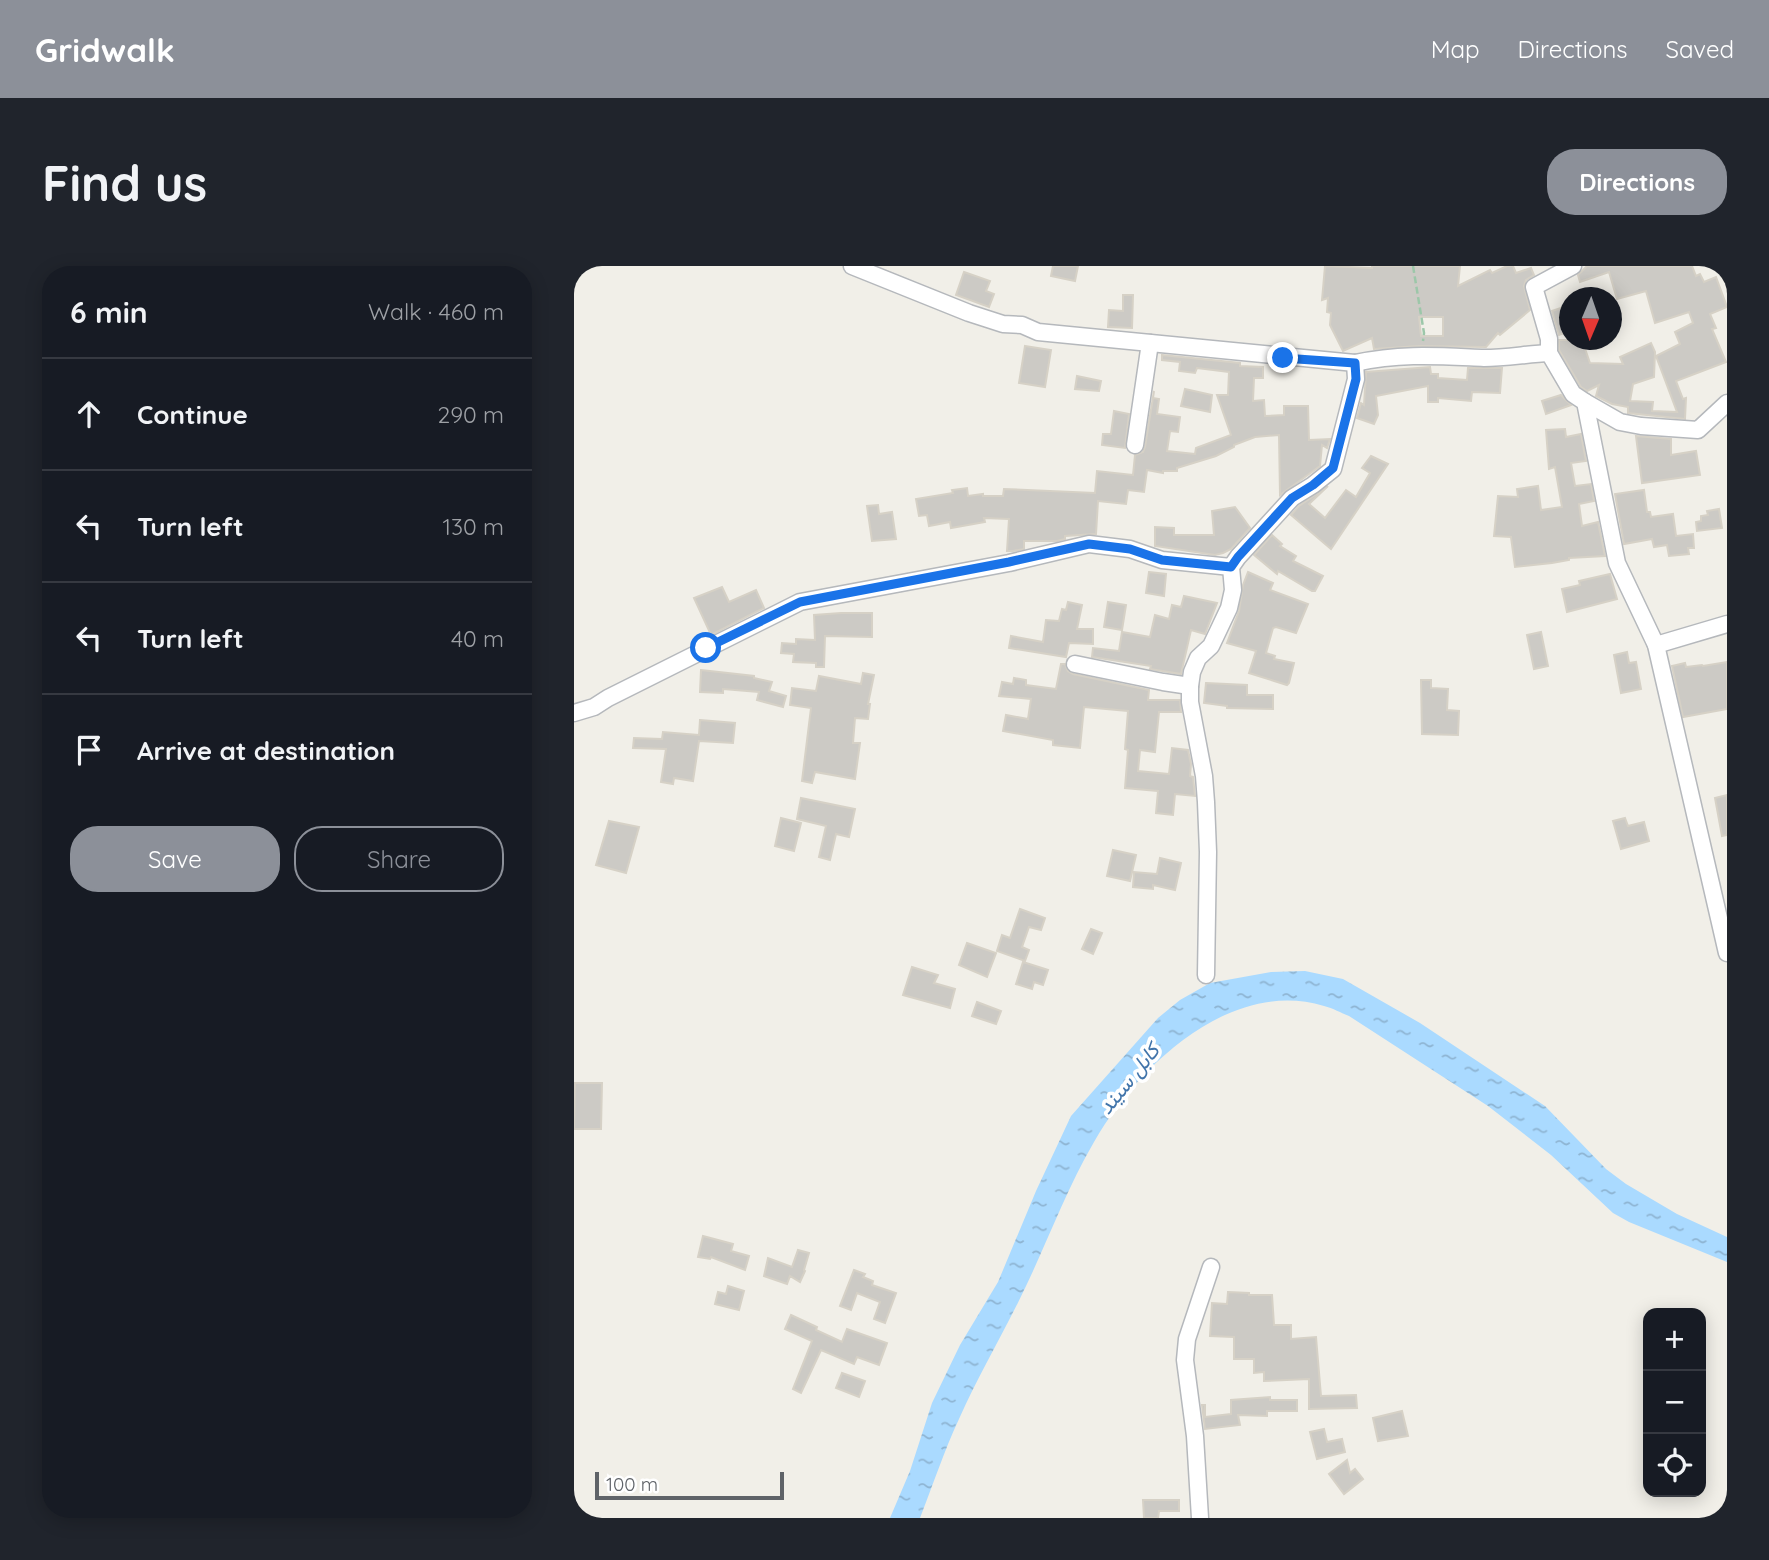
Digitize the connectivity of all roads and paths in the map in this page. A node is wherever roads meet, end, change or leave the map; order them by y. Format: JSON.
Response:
{"nodes":[{"id":1,"x":852,"y":266,"type":"edge"},
{"id":2,"x":1413,"y":266,"type":"edge"},
{"id":3,"x":1573,"y":266,"type":"edge"},
{"id":4,"x":1150,"y":343,"type":"junction"},
{"id":5,"x":1549,"y":353,"type":"junction"},
{"id":6,"x":1419,"y":354,"type":"junction"},
{"id":7,"x":1355,"y":363,"type":"junction"},
{"id":8,"x":1585,"y":402,"type":"junction"},
{"id":9,"x":1727,"y":402,"type":"edge"},
{"id":10,"x":1135,"y":445,"type":"dead end"},
{"id":11,"x":1231,"y":567,"type":"junction"},
{"id":12,"x":1727,"y":624,"type":"edge"},
{"id":13,"x":1656,"y":645,"type":"junction"},
{"id":14,"x":1075,"y":664,"type":"dead end"},
{"id":15,"x":1190,"y":685,"type":"junction"},
{"id":16,"x":574,"y":713,"type":"edge"},
{"id":17,"x":1727,"y":953,"type":"edge"},
{"id":18,"x":1206,"y":975,"type":"dead end"},
{"id":19,"x":1211,"y":1267,"type":"dead end"},
{"id":20,"x":1199,"y":1518,"type":"edge"}],
"edges":[{"from":1,"to":4,"type":"street"},
{"from":2,"to":6,"type":"path"},
{"from":3,"to":5,"type":"street"},
{"from":4,"to":7,"type":"street"},
{"from":4,"to":10,"type":"street"},
{"from":5,"to":6,"type":"street"},
{"from":5,"to":8,"type":"street"},
{"from":6,"to":7,"type":"street"},
{"from":7,"to":11,"type":"street"},
{"from":8,"to":9,"type":"street"},
{"from":8,"to":13,"type":"street"},
{"from":11,"to":15,"type":"street"},
{"from":11,"to":16,"type":"street"},
{"from":12,"to":13,"type":"street"},
{"from":13,"to":17,"type":"street"},
{"from":14,"to":15,"type":"street"},
{"from":15,"to":18,"type":"street"},
{"from":19,"to":20,"type":"street"}]}
